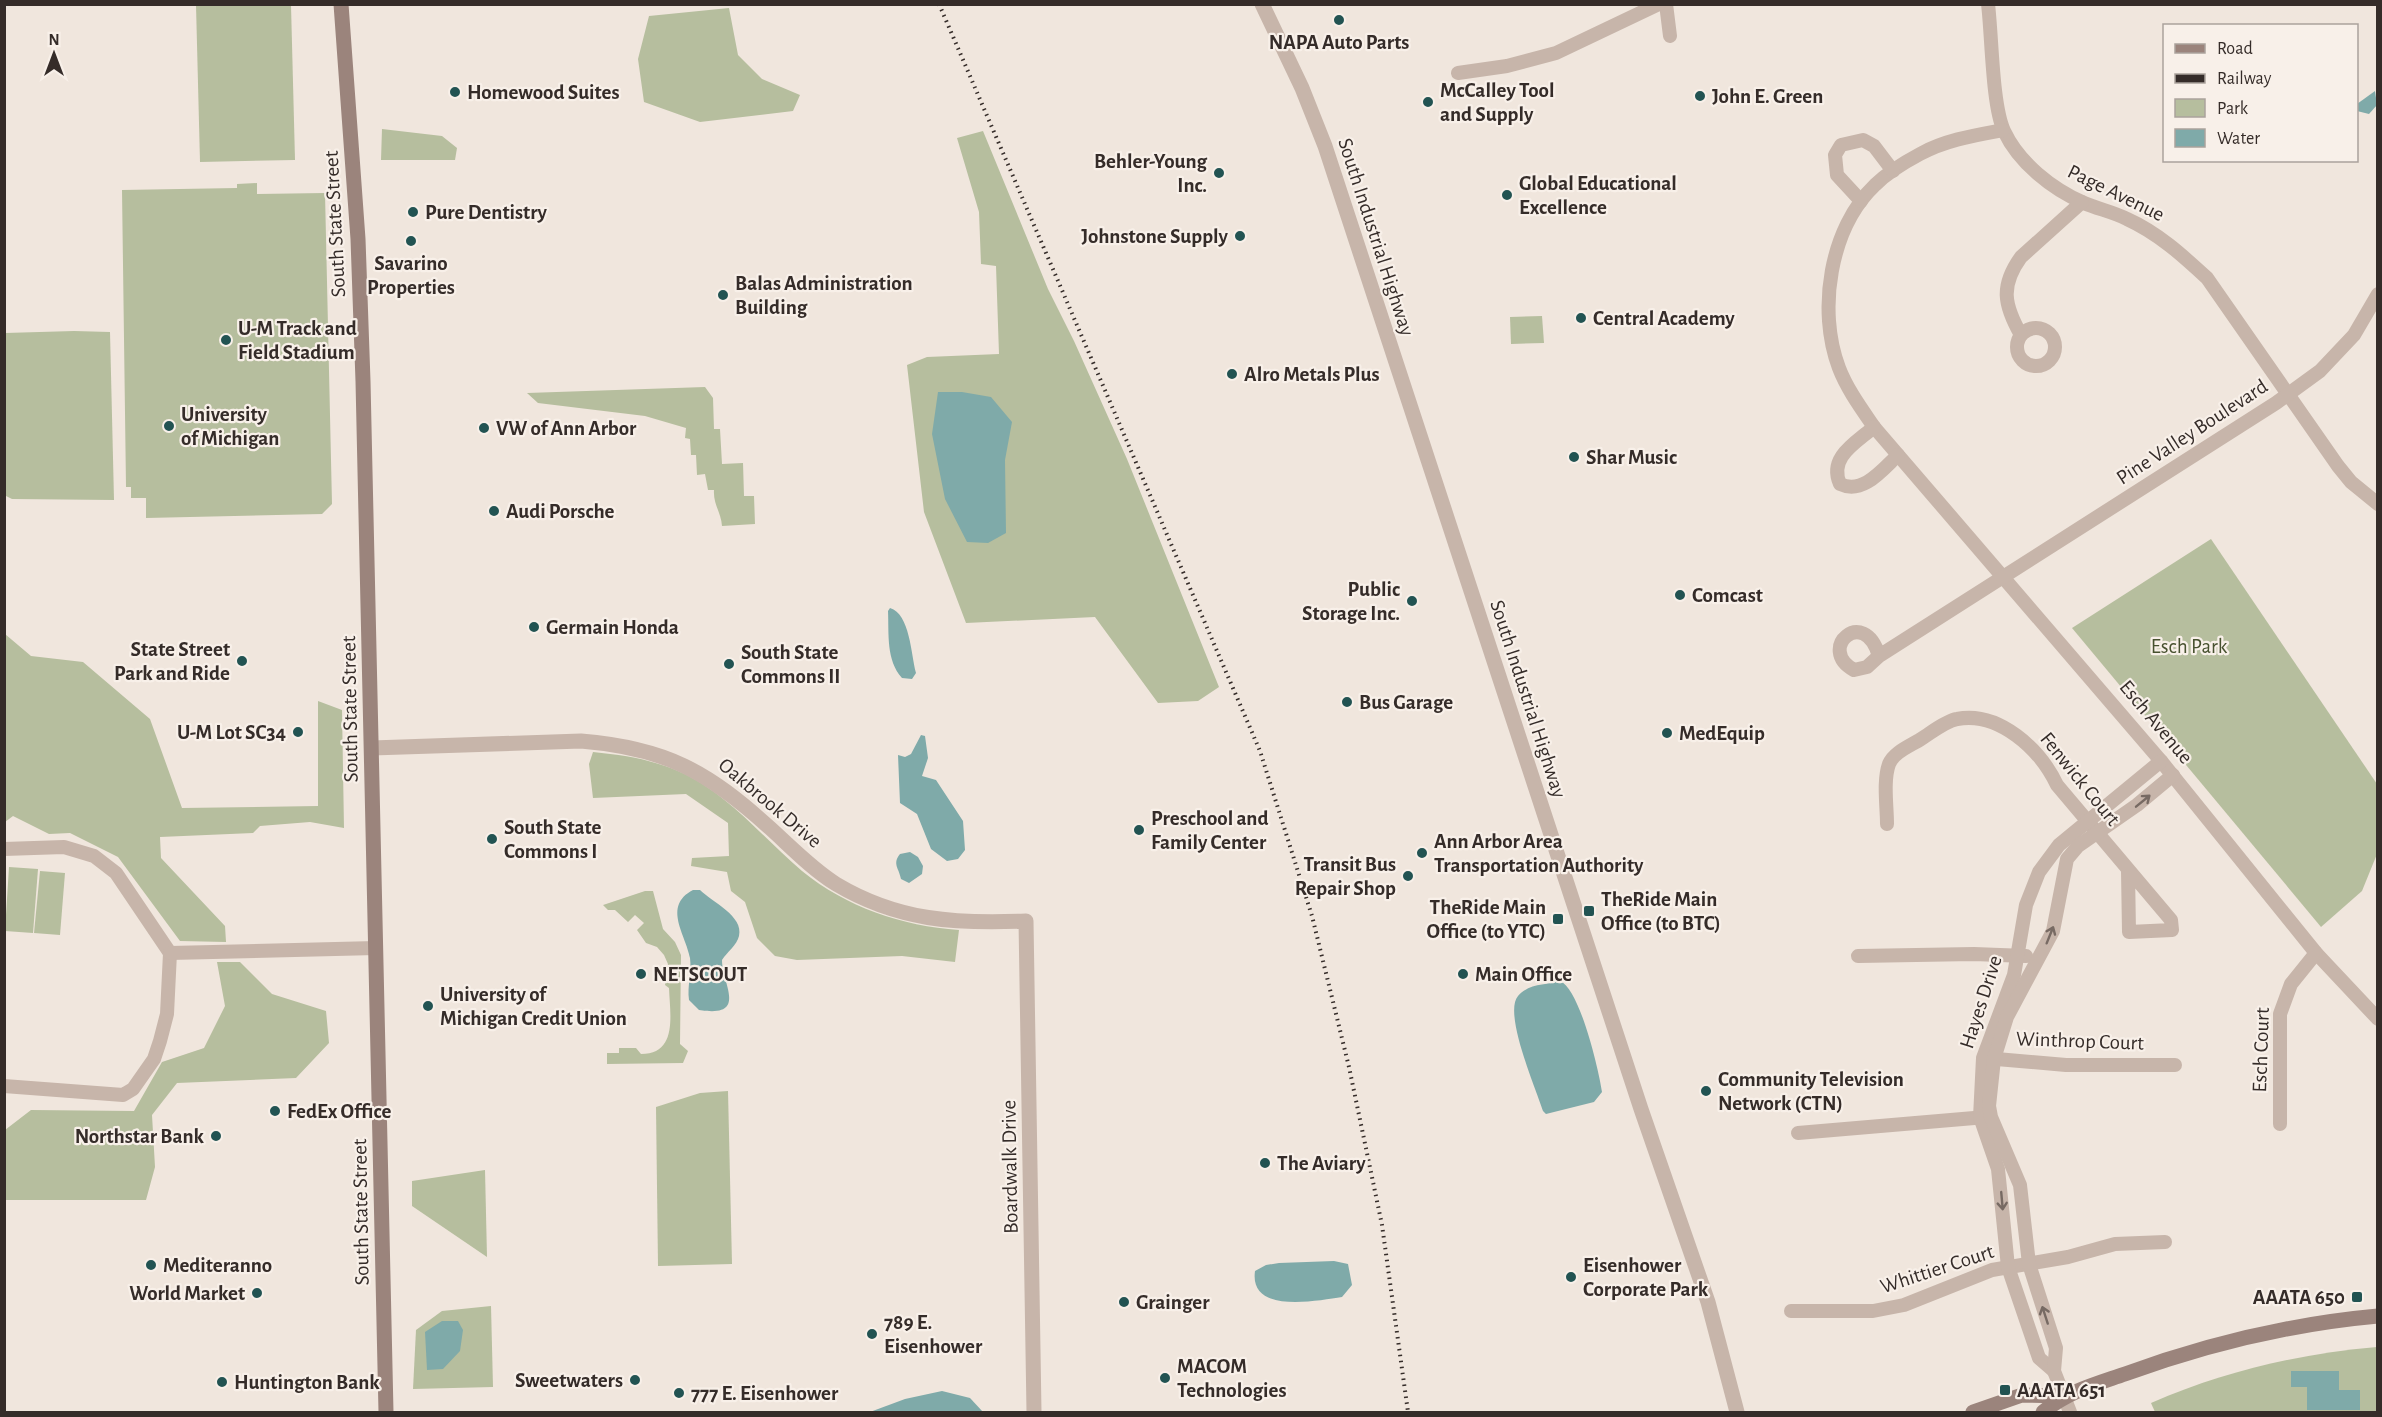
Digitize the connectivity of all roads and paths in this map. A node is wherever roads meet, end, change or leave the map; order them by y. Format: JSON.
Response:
{"nodes":[{"id":1,"x":341,"y":4,"type":"edge"},
{"id":2,"x":1262,"y":4,"type":"edge"},
{"id":3,"x":1659,"y":4,"type":"edge"},
{"id":4,"x":1666,"y":4,"type":"edge"},
{"id":5,"x":1988,"y":4,"type":"edge"},
{"id":6,"x":1670,"y":36,"type":"dead end"},
{"id":7,"x":1458,"y":73,"type":"dead end"},
{"id":8,"x":2003,"y":130,"type":"junction"},
{"id":9,"x":1893,"y":171,"type":"junction"},
{"id":10,"x":1861,"y":201,"type":"junction"},
{"id":11,"x":2082,"y":202,"type":"junction"},
{"id":12,"x":2378,"y":294,"type":"edge"},
{"id":13,"x":2021,"y":335,"type":"dead end"},
{"id":14,"x":2288,"y":395,"type":"junction"},
{"id":15,"x":1874,"y":427,"type":"junction"},
{"id":16,"x":1898,"y":455,"type":"junction"},
{"id":17,"x":2378,"y":504,"type":"edge"},
{"id":18,"x":2004,"y":577,"type":"junction"},
{"id":19,"x":1879,"y":656,"type":"dead end"},
{"id":20,"x":372,"y":748,"type":"junction"},
{"id":21,"x":2161,"y":761,"type":"junction"},
{"id":22,"x":2173,"y":775,"type":"junction"},
{"id":23,"x":2086,"y":822,"type":"junction"},
{"id":24,"x":1887,"y":824,"type":"dead end"},
{"id":25,"x":2096,"y":834,"type":"junction"},
{"id":26,"x":4,"y":849,"type":"edge"},
{"id":27,"x":2128,"y":871,"type":"junction"},
{"id":28,"x":1026,"y":921,"type":"joint"},
{"id":29,"x":376,"y":948,"type":"junction"},
{"id":30,"x":170,"y":953,"type":"junction"},
{"id":31,"x":2316,"y":953,"type":"junction"},
{"id":32,"x":2019,"y":955,"type":"junction"},
{"id":33,"x":1858,"y":956,"type":"dead end"},
{"id":34,"x":2039,"y":957,"type":"junction"},
{"id":35,"x":2378,"y":1019,"type":"edge"},
{"id":36,"x":1989,"y":1059,"type":"junction"},
{"id":37,"x":2175,"y":1065,"type":"dead end"},
{"id":38,"x":4,"y":1086,"type":"edge"},
{"id":39,"x":1985,"y":1117,"type":"junction"},
{"id":40,"x":2280,"y":1124,"type":"dead end"},
{"id":41,"x":1798,"y":1133,"type":"dead end"},
{"id":42,"x":2165,"y":1242,"type":"dead end"},
{"id":43,"x":2029,"y":1264,"type":"junction"},
{"id":44,"x":2008,"y":1267,"type":"junction"},
{"id":45,"x":1791,"y":1311,"type":"dead end"},
{"id":46,"x":2378,"y":1316,"type":"edge"},
{"id":47,"x":2054,"y":1371,"type":"junction"},
{"id":48,"x":2063,"y":1396,"type":"junction"},
{"id":49,"x":386,"y":1413,"type":"edge"},
{"id":50,"x":1034,"y":1413,"type":"edge"},
{"id":51,"x":1737,"y":1413,"type":"edge"},
{"id":52,"x":1973,"y":1413,"type":"edge"},
{"id":53,"x":2043,"y":1413,"type":"edge"},
{"id":54,"x":2070,"y":1413,"type":"edge"}],
"edges":[{"from":1,"to":20,"type":"main road","name":"South State Street"},
{"from":2,"to":51,"type":"street","name":"South Industrial Highway"},
{"from":3,"to":7,"type":"street"},
{"from":4,"to":6,"type":"street"},
{"from":5,"to":8,"type":"street","name":"Page Avenue"},
{"from":8,"to":9,"type":"street","name":"Esch Avenue"},
{"from":8,"to":11,"type":"street","name":"Page Avenue"},
{"from":9,"to":10,"type":"street","name":"Esch Avenue"},
{"from":9,"to":10,"type":"street"},
{"from":10,"to":15,"type":"street","name":"Esch Avenue"},
{"from":11,"to":13,"type":"street"},
{"from":11,"to":14,"type":"street","name":"Page Avenue"},
{"from":12,"to":14,"type":"street","name":"Pine Valley Boulevard"},
{"from":14,"to":17,"type":"street","name":"Page Avenue"},
{"from":14,"to":18,"type":"street","name":"Pine Valley Boulevard"},
{"from":15,"to":16,"type":"street","name":"Esch Avenue"},
{"from":15,"to":16,"type":"street"},
{"from":16,"to":18,"type":"street","name":"Esch Avenue"},
{"from":18,"to":19,"type":"street","name":"Pine Valley Boulevard"},
{"from":18,"to":21,"type":"street","name":"Esch Avenue"},
{"from":20,"to":28,"type":"street","name":"Oakbrook Drive"},
{"from":20,"to":29,"type":"main road","name":"South State Street"},
{"from":21,"to":22,"type":"street","name":"Esch Avenue"},
{"from":21,"to":23,"type":"street","name":"Hayes Drive"},
{"from":25,"to":22,"type":"street","name":"Hayes Drive","one_way":true},
{"from":22,"to":31,"type":"street","name":"Esch Avenue"},
{"from":23,"to":24,"type":"street","name":"Fenwick Court"},
{"from":23,"to":25,"type":"street","name":"Fenwick Court"},
{"from":23,"to":32,"type":"street","name":"Hayes Drive"},
{"from":25,"to":27,"type":"street","name":"Fenwick Court"},
{"from":34,"to":25,"type":"street","name":"Hayes Drive","one_way":true},
{"from":26,"to":30,"type":"street"},
{"from":27,"to":27,"type":"street","name":"Fenwick Court"},
{"from":28,"to":50,"type":"street","name":"Boardwalk Drive"},
{"from":29,"to":30,"type":"street"},
{"from":29,"to":49,"type":"main road","name":"South State Street"},
{"from":30,"to":38,"type":"street"},
{"from":31,"to":35,"type":"street","name":"Esch Avenue"},
{"from":31,"to":40,"type":"street","name":"Esch Court"},
{"from":32,"to":33,"type":"street"},
{"from":32,"to":34,"type":"street"},
{"from":32,"to":36,"type":"street","name":"Hayes Drive"},
{"from":34,"to":36,"type":"street","name":"Hayes Drive"},
{"from":36,"to":37,"type":"street","name":"Winthrop Court"},
{"from":36,"to":39,"type":"street","name":"Hayes Drive"},
{"from":39,"to":41,"type":"street"},
{"from":39,"to":43,"type":"street","name":"Hayes Drive"},
{"from":39,"to":44,"type":"street","name":"Hayes Drive","one_way":true},
{"from":42,"to":43,"type":"street","name":"Whittier Court"},
{"from":43,"to":44,"type":"street","name":"Whittier Court"},
{"from":47,"to":43,"type":"street","name":"Hayes Drive","one_way":true},
{"from":44,"to":45,"type":"street","name":"Whittier Court"},
{"from":44,"to":47,"type":"street","name":"Hayes Drive"},
{"from":46,"to":48,"type":"main road"},
{"from":47,"to":48,"type":"street","name":"Hayes Drive"},
{"from":48,"to":52,"type":"main road"},
{"from":48,"to":53,"type":"main road"},
{"from":48,"to":54,"type":"street","name":"Hayes Drive"}]}
